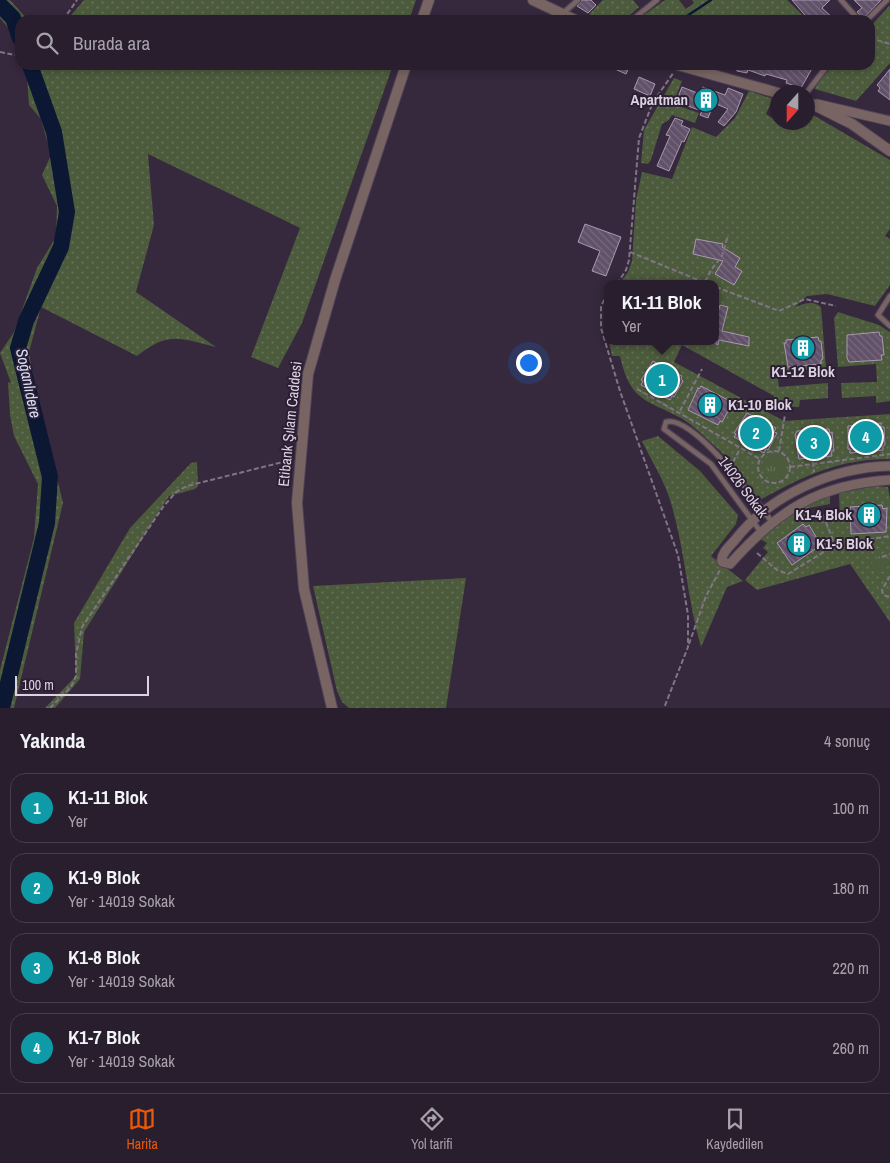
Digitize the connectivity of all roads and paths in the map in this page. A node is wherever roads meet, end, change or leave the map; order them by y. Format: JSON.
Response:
{"nodes":[{"id":1,"x":77,"y":0,"type":"edge"},
{"id":2,"x":429,"y":0,"type":"edge"},
{"id":3,"x":533,"y":0,"type":"edge"},
{"id":4,"x":578,"y":0,"type":"edge"},
{"id":5,"x":657,"y":0,"type":"edge"},
{"id":6,"x":841,"y":0,"type":"edge"},
{"id":7,"x":887,"y":0,"type":"edge"},
{"id":8,"x":562,"y":14,"type":"joint"},
{"id":9,"x":66,"y":15,"type":"edge"},
{"id":10,"x":424,"y":15,"type":"edge"},
{"id":11,"x":638,"y":15,"type":"edge"},
{"id":12,"x":854,"y":15,"type":"edge"},
{"id":13,"x":872,"y":15,"type":"edge"},
{"id":14,"x":875,"y":40,"type":"edge"},
{"id":15,"x":890,"y":44,"type":"edge"},
{"id":16,"x":0,"y":52,"type":"edge"},
{"id":17,"x":15,"y":55,"type":"edge"},
{"id":18,"x":404,"y":70,"type":"edge"},
{"id":19,"x":675,"y":70,"type":"edge"},
{"id":20,"x":696,"y":70,"type":"edge"},
{"id":21,"x":824,"y":70,"type":"edge"},
{"id":22,"x":812,"y":85,"type":"edge"},
{"id":23,"x":770,"y":91,"type":"edge"},
{"id":24,"x":815,"y":104,"type":"edge"},
{"id":25,"x":815,"y":106,"type":"edge"},
{"id":26,"x":890,"y":120,"type":"edge"},
{"id":27,"x":890,"y":150,"type":"edge"},
{"id":28,"x":728,"y":236,"type":"dead end"},
{"id":29,"x":630,"y":252,"type":"junction"},
{"id":30,"x":620,"y":280,"type":"edge"},
{"id":31,"x":699,"y":280,"type":"edge"},
{"id":32,"x":707,"y":280,"type":"edge"},
{"id":33,"x":719,"y":288,"type":"edge"},
{"id":34,"x":890,"y":296,"type":"edge"},
{"id":35,"x":604,"y":302,"type":"edge"},
{"id":36,"x":836,"y":306,"type":"dead end"},
{"id":37,"x":890,"y":326,"type":"edge"},
{"id":38,"x":604,"y":338,"type":"edge"},
{"id":39,"x":606,"y":345,"type":"edge"},
{"id":40,"x":702,"y":369,"type":"dead end"},
{"id":41,"x":637,"y":389,"type":"dead end"},
{"id":42,"x":679,"y":412,"type":"junction"},
{"id":43,"x":785,"y":415,"type":"dead end"},
{"id":44,"x":741,"y":448,"type":"junction"},
{"id":45,"x":779,"y":451,"type":"junction"},
{"id":46,"x":890,"y":454,"type":"edge"},
{"id":47,"x":301,"y":458,"type":"junction"},
{"id":48,"x":760,"y":459,"type":"junction"},
{"id":49,"x":890,"y":466,"type":"edge"},
{"id":50,"x":790,"y":467,"type":"junction"},
{"id":51,"x":730,"y":469,"type":"junction"},
{"id":52,"x":890,"y":480,"type":"edge"},
{"id":53,"x":763,"y":511,"type":"junction"},
{"id":54,"x":823,"y":515,"type":"dead end"},
{"id":55,"x":753,"y":520,"type":"junction"},
{"id":56,"x":772,"y":522,"type":"junction"},
{"id":57,"x":760,"y":531,"type":"junction"},
{"id":58,"x":890,"y":536,"type":"edge"},
{"id":59,"x":835,"y":544,"type":"junction"},
{"id":60,"x":757,"y":553,"type":"dead end"},
{"id":61,"x":890,"y":554,"type":"edge"},
{"id":62,"x":882,"y":557,"type":"dead end"},
{"id":63,"x":723,"y":564,"type":"junction"},
{"id":64,"x":890,"y":576,"type":"edge"},
{"id":65,"x":890,"y":597,"type":"edge"},
{"id":66,"x":688,"y":647,"type":"junction"},
{"id":67,"x":50,"y":708,"type":"edge"},
{"id":68,"x":332,"y":708,"type":"edge"},
{"id":69,"x":664,"y":708,"type":"edge"}],
"edges":[{"from":1,"to":9,"type":"path"},
{"from":2,"to":10,"type":"street"},
{"from":3,"to":8,"type":"street"},
{"from":4,"to":8,"type":"lane"},
{"from":5,"to":11,"type":"lane"},
{"from":6,"to":12,"type":"lane"},
{"from":7,"to":13,"type":"lane"},
{"from":14,"to":15,"type":"path"},
{"from":16,"to":17,"type":"path"},
{"from":18,"to":47,"type":"street","name":"Etibank Şılam Caddesi"},
{"from":19,"to":29,"type":"path"},
{"from":20,"to":23,"type":"street"},
{"from":21,"to":22,"type":"lane"},
{"from":24,"to":26,"type":"street"},
{"from":25,"to":27,"type":"street"},
{"from":28,"to":32,"type":"path"},
{"from":29,"to":30,"type":"path"},
{"from":29,"to":31,"type":"path"},
{"from":33,"to":36,"type":"path"},
{"from":34,"to":37,"type":"lane"},
{"from":35,"to":38,"type":"path"},
{"from":39,"to":66,"type":"path"},
{"from":40,"to":42,"type":"path"},
{"from":41,"to":42,"type":"path"},
{"from":42,"to":44,"type":"path"},
{"from":43,"to":45,"type":"path"},
{"from":44,"to":48,"type":"path"},
{"from":44,"to":51,"type":"path"},
{"from":45,"to":48,"type":"path"},
{"from":45,"to":50,"type":"path"},
{"from":46,"to":50,"type":"path"},
{"from":47,"to":67,"type":"path"},
{"from":47,"to":68,"type":"street","name":"Etibank Şılam Caddesi"},
{"from":48,"to":50,"type":"path"},
{"from":49,"to":53,"type":"street"},
{"from":51,"to":53,"type":"lane","name":"14026 Sokak"},
{"from":51,"to":55,"type":"lane","name":"14026 Sokak"},
{"from":52,"to":56,"type":"street"},
{"from":53,"to":55,"type":"street"},
{"from":53,"to":56,"type":"lane","name":"14026 Sokak"},
{"from":54,"to":59,"type":"path"},
{"from":55,"to":57,"type":"lane","name":"14026 Sokak"},
{"from":55,"to":63,"type":"street"},
{"from":56,"to":57,"type":"street"},
{"from":57,"to":63,"type":"street"},
{"from":58,"to":59,"type":"path"},
{"from":59,"to":60,"type":"path"},
{"from":61,"to":62,"type":"path"},
{"from":63,"to":66,"type":"path"},
{"from":64,"to":65,"type":"path"},
{"from":66,"to":69,"type":"path"}]}
